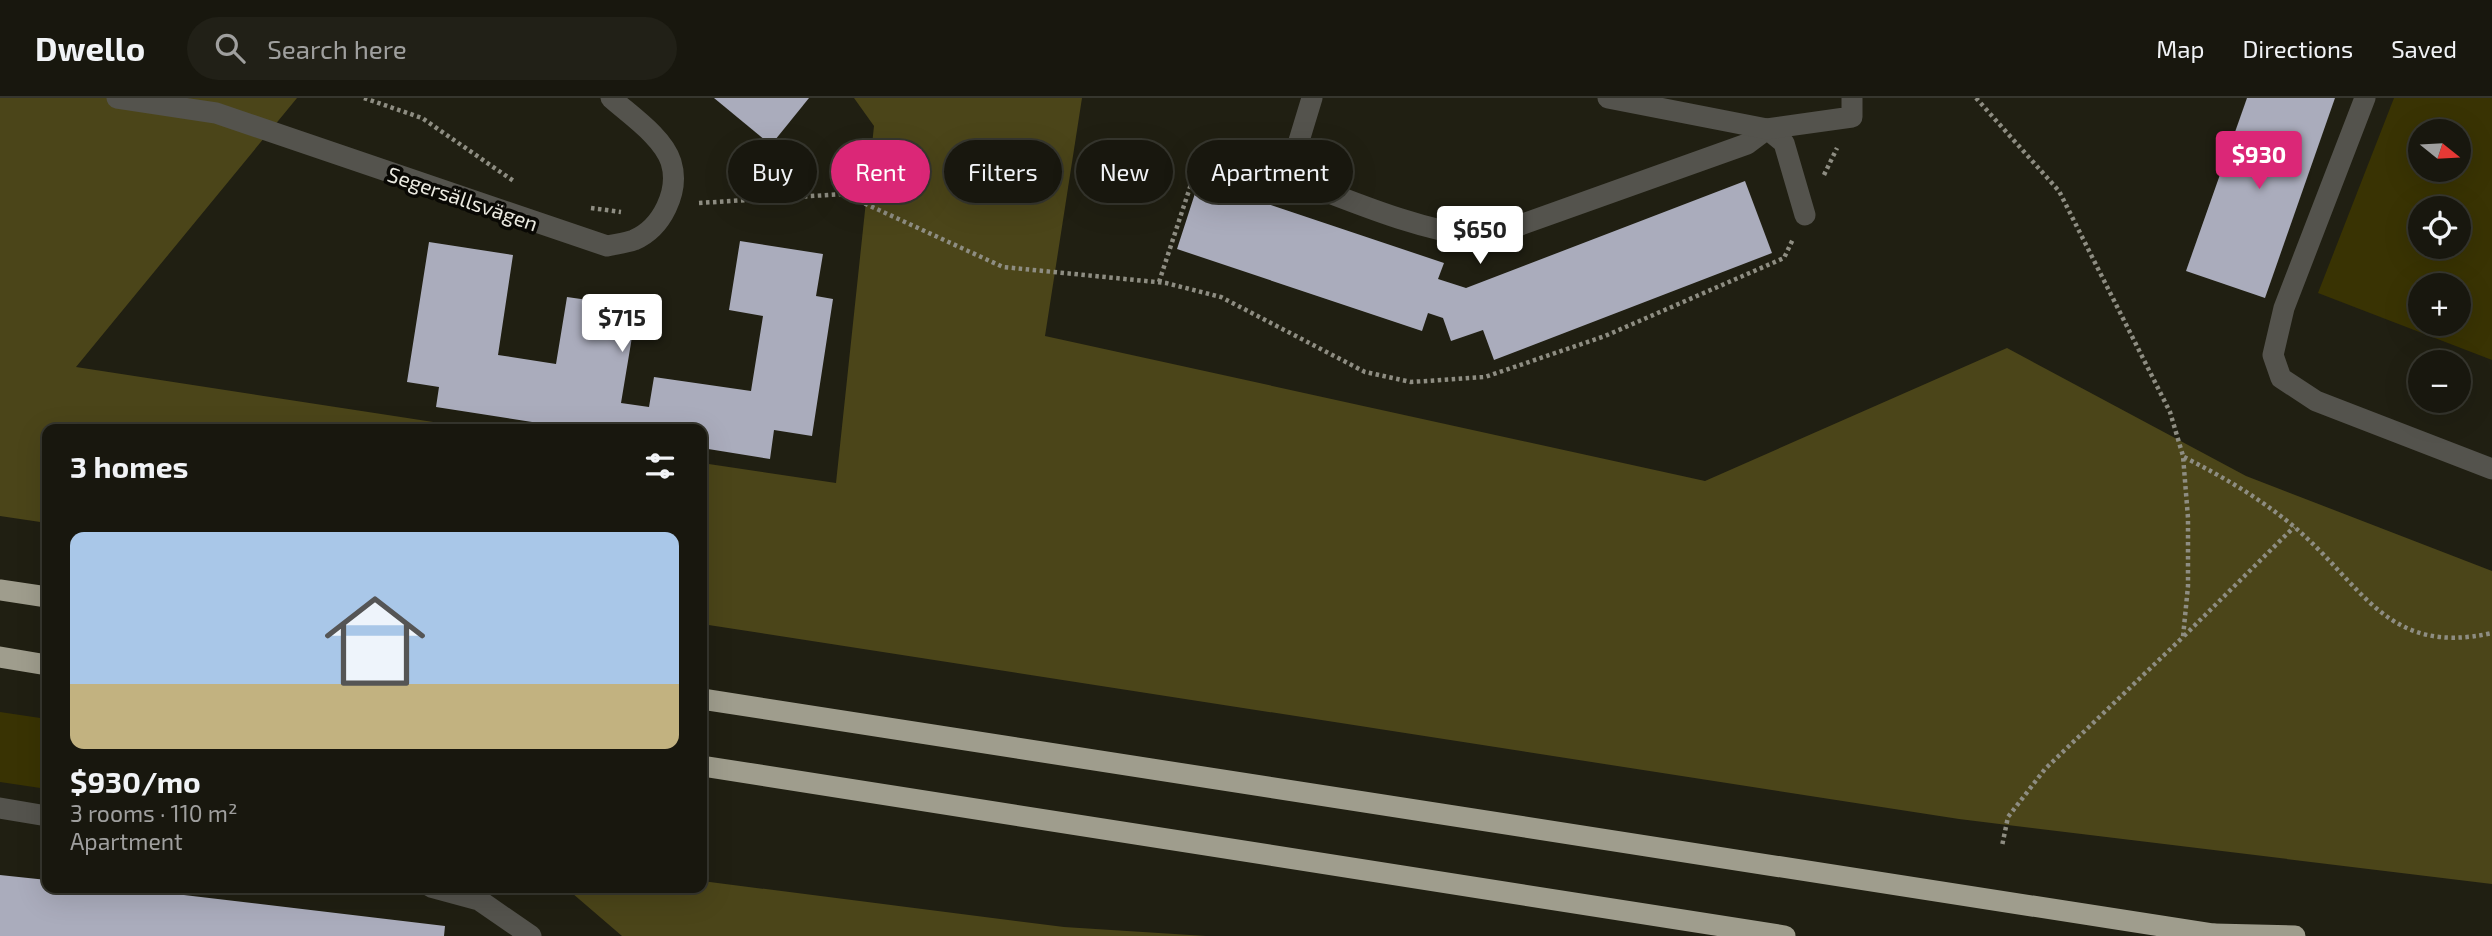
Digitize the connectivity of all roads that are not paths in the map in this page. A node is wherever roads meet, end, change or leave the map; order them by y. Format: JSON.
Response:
{"nodes":[{"id":1,"x":117,"y":98,"type":"edge"},
{"id":2,"x":611,"y":98,"type":"edge"},
{"id":3,"x":1312,"y":98,"type":"edge"},
{"id":4,"x":1608,"y":98,"type":"edge"},
{"id":5,"x":2365,"y":98,"type":"edge"},
{"id":6,"x":1852,"y":107,"type":"edge"},
{"id":7,"x":1767,"y":129,"type":"junction"},
{"id":8,"x":1805,"y":215,"type":"road end"},
{"id":9,"x":2492,"y":469,"type":"edge"},
{"id":10,"x":0,"y":590,"type":"edge"},
{"id":11,"x":42,"y":596,"type":"edge"},
{"id":12,"x":0,"y":657,"type":"edge"},
{"id":13,"x":42,"y":664,"type":"edge"},
{"id":14,"x":707,"y":700,"type":"edge"},
{"id":15,"x":707,"y":766,"type":"edge"},
{"id":16,"x":0,"y":808,"type":"edge"},
{"id":17,"x":42,"y":815,"type":"edge"},
{"id":18,"x":451,"y":893,"type":"edge"},
{"id":19,"x":2220,"y":935,"type":"edge"},
{"id":20,"x":531,"y":936,"type":"edge"},
{"id":21,"x":1785,"y":936,"type":"edge"},
{"id":22,"x":2295,"y":936,"type":"edge"}],
"edges":[{"from":1,"to":2,"type":"street","name":"Segersällsvägen"},
{"from":3,"to":7,"type":"street"},
{"from":4,"to":7,"type":"street"},
{"from":5,"to":9,"type":"street"},
{"from":6,"to":7,"type":"street"},
{"from":7,"to":8,"type":"street"},
{"from":10,"to":11,"type":"highway"},
{"from":12,"to":13,"type":"highway"},
{"from":14,"to":19,"type":"highway"},
{"from":15,"to":21,"type":"highway"},
{"from":16,"to":17,"type":"street"},
{"from":18,"to":20,"type":"street"},
{"from":19,"to":22,"type":"highway"}]}
